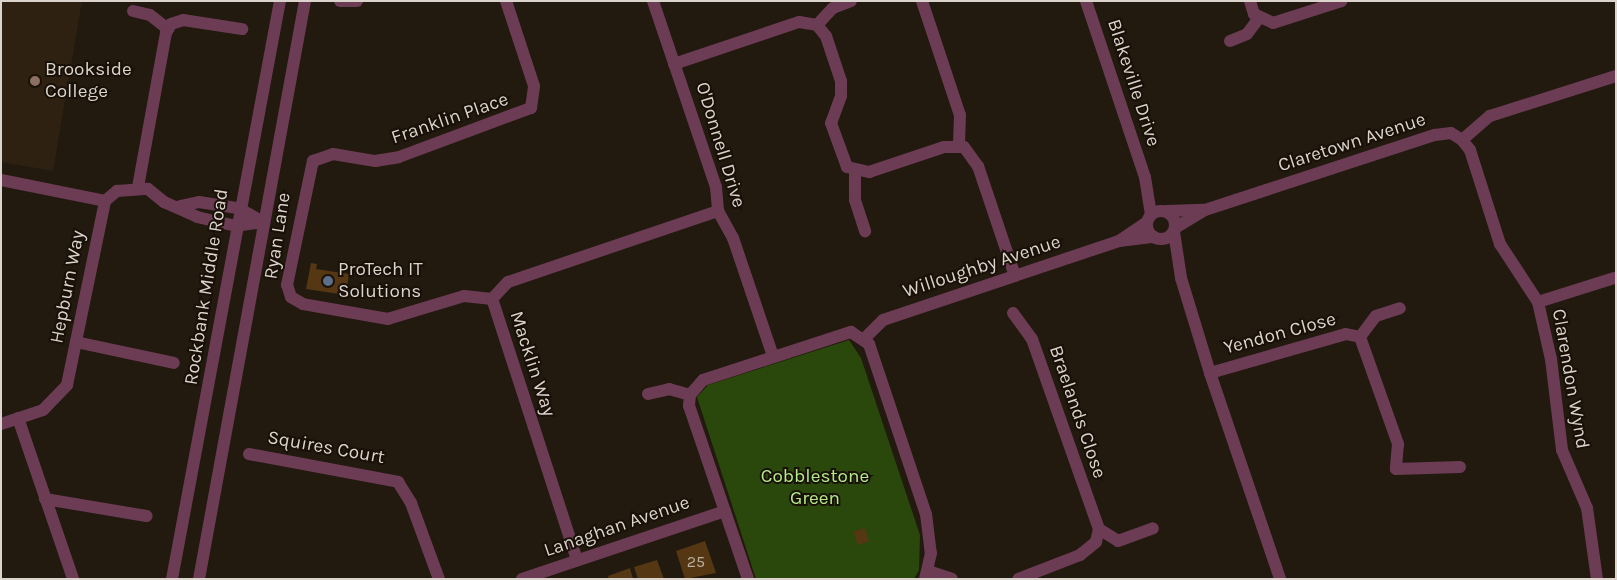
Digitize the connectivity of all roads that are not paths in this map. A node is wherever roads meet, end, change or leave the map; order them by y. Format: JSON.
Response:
{"nodes":[{"id":1,"x":280,"y":1,"type":"edge"},
{"id":2,"x":305,"y":1,"type":"edge"},
{"id":3,"x":340,"y":1,"type":"edge"},
{"id":4,"x":357,"y":1,"type":"edge"},
{"id":5,"x":506,"y":1,"type":"edge"},
{"id":6,"x":653,"y":1,"type":"edge"},
{"id":7,"x":851,"y":1,"type":"edge"},
{"id":8,"x":922,"y":1,"type":"edge"},
{"id":9,"x":1086,"y":1,"type":"edge"},
{"id":10,"x":1250,"y":1,"type":"edge"},
{"id":11,"x":1342,"y":1,"type":"edge"},
{"id":12,"x":133,"y":11,"type":"dead end"},
{"id":13,"x":1260,"y":17,"type":"junction"},
{"id":14,"x":817,"y":25,"type":"junction"},
{"id":15,"x":168,"y":29,"type":"junction"},
{"id":16,"x":242,"y":29,"type":"dead end"},
{"id":17,"x":1230,"y":41,"type":"dead end"},
{"id":18,"x":674,"y":64,"type":"junction"},
{"id":19,"x":1616,"y":76,"type":"edge"},
{"id":20,"x":1462,"y":140,"type":"junction"},
{"id":21,"x":959,"y":146,"type":"junction"},
{"id":22,"x":855,"y":172,"type":"junction"},
{"id":23,"x":307,"y":174,"type":"joint"},
{"id":24,"x":1,"y":180,"type":"edge"},
{"id":25,"x":138,"y":187,"type":"junction"},
{"id":26,"x":105,"y":201,"type":"junction"},
{"id":27,"x":180,"y":206,"type":"junction"},
{"id":28,"x":238,"y":208,"type":"junction"},
{"id":29,"x":1205,"y":210,"type":"junction"},
{"id":30,"x":718,"y":211,"type":"junction"},
{"id":31,"x":1157,"y":215,"type":"junction"},
{"id":32,"x":263,"y":222,"type":"junction"},
{"id":33,"x":235,"y":226,"type":"junction"},
{"id":34,"x":1175,"y":230,"type":"junction"},
{"id":35,"x":865,"y":231,"type":"dead end"},
{"id":36,"x":1158,"y":238,"type":"junction"},
{"id":37,"x":1119,"y":240,"type":"junction"},
{"id":38,"x":1015,"y":276,"type":"junction"},
{"id":39,"x":1181,"y":278,"type":"junction"},
{"id":40,"x":1614,"y":278,"type":"dead end"},
{"id":41,"x":492,"y":299,"type":"junction"},
{"id":42,"x":1538,"y":302,"type":"junction"},
{"id":43,"x":1400,"y":308,"type":"dead end"},
{"id":44,"x":1013,"y":313,"type":"dead end"},
{"id":45,"x":1360,"y":337,"type":"junction"},
{"id":46,"x":864,"y":339,"type":"junction"},
{"id":47,"x":76,"y":342,"type":"junction"},
{"id":48,"x":772,"y":356,"type":"junction"},
{"id":49,"x":174,"y":364,"type":"dead end"},
{"id":50,"x":1210,"y":373,"type":"junction"},
{"id":51,"x":648,"y":394,"type":"dead end"},
{"id":52,"x":690,"y":394,"type":"junction"},
{"id":53,"x":18,"y":418,"type":"junction"},
{"id":54,"x":1,"y":424,"type":"edge"},
{"id":55,"x":249,"y":454,"type":"dead end"},
{"id":56,"x":1460,"y":467,"type":"dead end"},
{"id":57,"x":45,"y":499,"type":"junction"},
{"id":58,"x":724,"y":511,"type":"junction"},
{"id":59,"x":147,"y":516,"type":"dead end"},
{"id":60,"x":1099,"y":528,"type":"junction"},
{"id":61,"x":1153,"y":528,"type":"dead end"},
{"id":62,"x":577,"y":560,"type":"junction"},
{"id":63,"x":431,"y":562,"type":"junction"},
{"id":64,"x":927,"y":575,"type":"edge"},
{"id":65,"x":73,"y":579,"type":"edge"},
{"id":66,"x":172,"y":579,"type":"edge"},
{"id":67,"x":199,"y":579,"type":"edge"},
{"id":68,"x":432,"y":579,"type":"edge"},
{"id":69,"x":439,"y":579,"type":"edge"},
{"id":70,"x":522,"y":579,"type":"edge"},
{"id":71,"x":748,"y":579,"type":"edge"},
{"id":72,"x":952,"y":579,"type":"edge"},
{"id":73,"x":1018,"y":579,"type":"edge"},
{"id":74,"x":1280,"y":579,"type":"edge"},
{"id":75,"x":1597,"y":579,"type":"edge"}],
"edges":[{"from":1,"to":28,"type":"street","name":"Rockbank Middle Road"},
{"from":2,"to":32,"type":"street"},
{"from":3,"to":4,"type":"street"},
{"from":5,"to":23,"type":"street","name":"Franklin Place"},
{"from":6,"to":18,"type":"street","name":"O'Donnell Drive"},
{"from":7,"to":14,"type":"street"},
{"from":8,"to":21,"type":"street"},
{"from":9,"to":31,"type":"street","name":"Blakeville Drive"},
{"from":10,"to":13,"type":"street"},
{"from":11,"to":13,"type":"street"},
{"from":12,"to":15,"type":"street"},
{"from":13,"to":17,"type":"street"},
{"from":14,"to":18,"type":"street"},
{"from":14,"to":22,"type":"street"},
{"from":15,"to":16,"type":"street"},
{"from":15,"to":25,"type":"street"},
{"from":18,"to":30,"type":"street","name":"O'Donnell Drive"},
{"from":19,"to":20,"type":"street"},
{"from":20,"to":29,"type":"street","name":"Claretown Avenue"},
{"from":20,"to":42,"type":"street","name":"Clarendon Wynd"},
{"from":21,"to":22,"type":"street"},
{"from":21,"to":38,"type":"street"},
{"from":22,"to":35,"type":"street"},
{"from":23,"to":41,"type":"street","name":"Ryan Lane"},
{"from":24,"to":26,"type":"street"},
{"from":25,"to":26,"type":"street"},
{"from":25,"to":27,"type":"street"},
{"from":26,"to":47,"type":"street","name":"Hepburn Way"},
{"from":27,"to":28,"type":"street"},
{"from":27,"to":33,"type":"street"},
{"from":28,"to":32,"type":"street"},
{"from":28,"to":33,"type":"street","name":"Rockbank Middle Road"},
{"from":29,"to":31,"type":"street","name":"Claretown Avenue"},
{"from":29,"to":34,"type":"street","name":"Claretown Avenue"},
{"from":30,"to":41,"type":"street","name":"Macklin Way"},
{"from":30,"to":48,"type":"street","name":"O'Donnell Drive"},
{"from":31,"to":34,"type":"street"},
{"from":31,"to":36,"type":"street"},
{"from":31,"to":37,"type":"street","name":"Willoughby Avenue"},
{"from":32,"to":33,"type":"street"},
{"from":32,"to":67,"type":"street"},
{"from":33,"to":66,"type":"street","name":"Rockbank Middle Road"},
{"from":34,"to":36,"type":"street","name":"Claretown Avenue"},
{"from":34,"to":39,"type":"street"},
{"from":36,"to":37,"type":"street","name":"Willoughby Avenue"},
{"from":36,"to":39,"type":"street"},
{"from":37,"to":38,"type":"street","name":"Willoughby Avenue"},
{"from":38,"to":46,"type":"street","name":"Willoughby Avenue"},
{"from":39,"to":50,"type":"street"},
{"from":40,"to":42,"type":"street"},
{"from":41,"to":62,"type":"street","name":"Macklin Way"},
{"from":42,"to":75,"type":"street","name":"Clarendon Wynd"},
{"from":43,"to":45,"type":"street","name":"Yendon Close"},
{"from":44,"to":60,"type":"street","name":"Braelands Close"},
{"from":45,"to":50,"type":"street","name":"Yendon Close"},
{"from":45,"to":56,"type":"street","name":"Yendon Close"},
{"from":46,"to":48,"type":"street"},
{"from":46,"to":64,"type":"street"},
{"from":47,"to":49,"type":"street"},
{"from":47,"to":53,"type":"street","name":"Hepburn Way"},
{"from":48,"to":52,"type":"street"},
{"from":50,"to":74,"type":"street"},
{"from":51,"to":52,"type":"street"},
{"from":52,"to":58,"type":"street"},
{"from":53,"to":54,"type":"street","name":"Hepburn Way"},
{"from":53,"to":57,"type":"street"},
{"from":55,"to":63,"type":"street","name":"Squires Court"},
{"from":57,"to":59,"type":"street"},
{"from":57,"to":65,"type":"street"},
{"from":58,"to":62,"type":"street","name":"Lanaghan Avenue"},
{"from":58,"to":71,"type":"street"},
{"from":60,"to":61,"type":"street"},
{"from":60,"to":73,"type":"street"},
{"from":62,"to":70,"type":"street","name":"Lanaghan Avenue"},
{"from":63,"to":68,"type":"street","name":"Squires Court"},
{"from":63,"to":69,"type":"street","name":"Squires Court"},
{"from":64,"to":72,"type":"street"}]}
